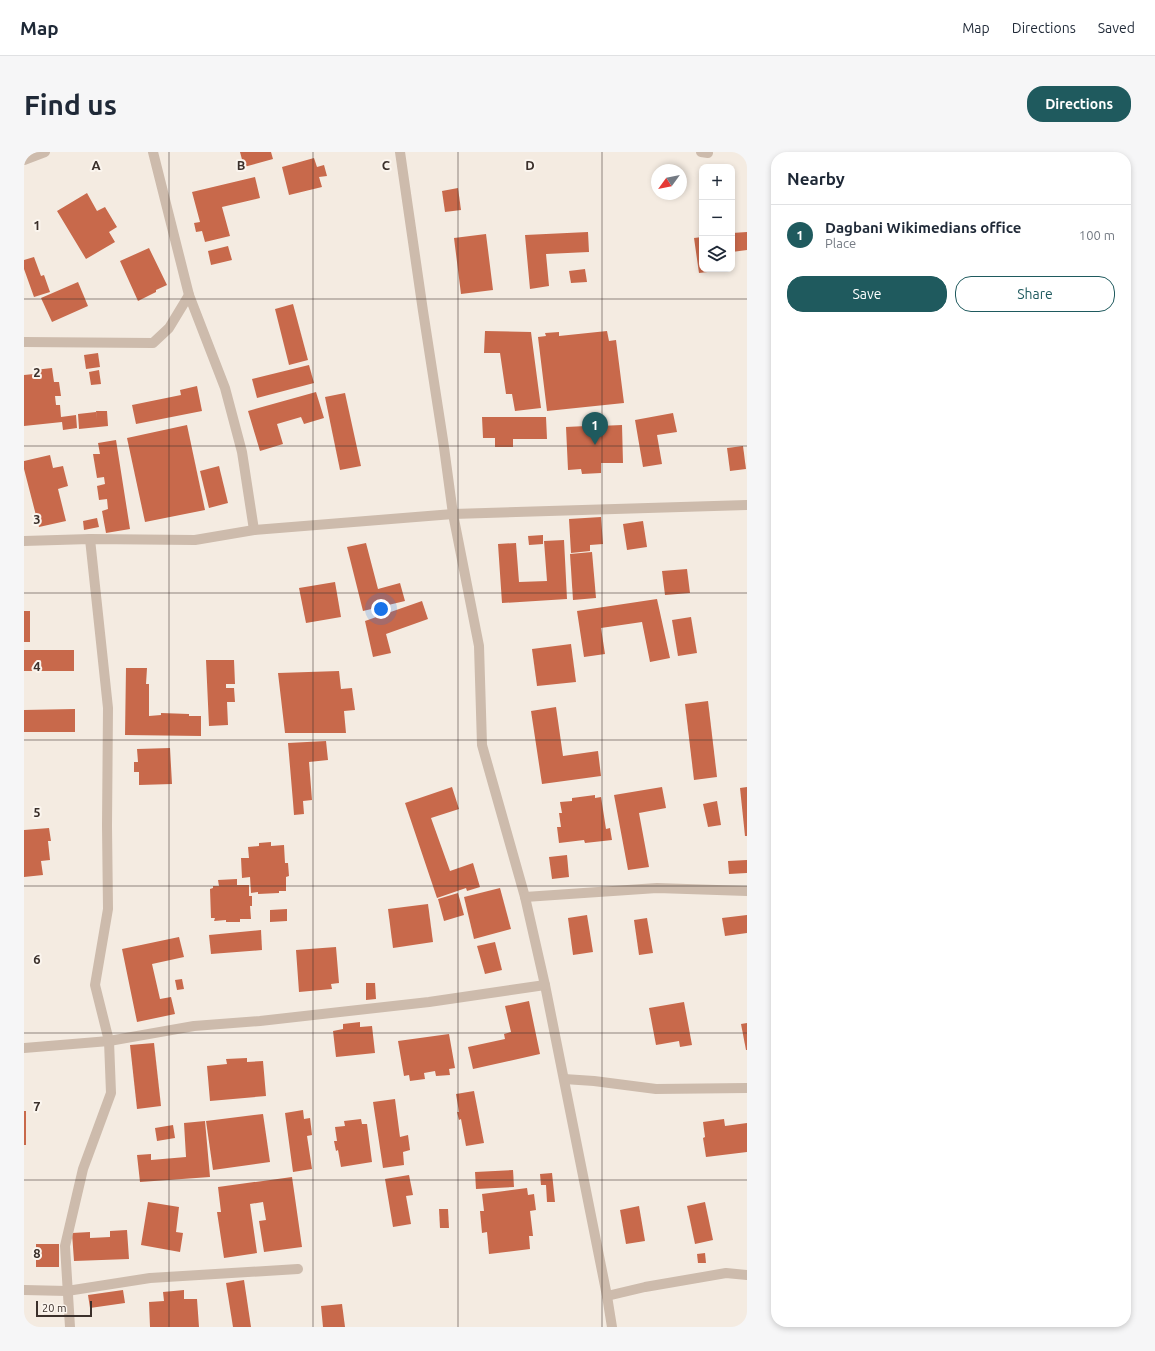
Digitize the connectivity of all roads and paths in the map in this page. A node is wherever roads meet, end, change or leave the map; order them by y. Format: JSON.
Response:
{"nodes":[{"id":1,"x":45,"y":152,"type":"edge"},
{"id":2,"x":153,"y":152,"type":"edge"},
{"id":3,"x":400,"y":152,"type":"edge"},
{"id":4,"x":24,"y":160,"type":"edge"},
{"id":5,"x":189,"y":295,"type":"junction"},
{"id":6,"x":24,"y":342,"type":"edge"},
{"id":7,"x":747,"y":505,"type":"edge"},
{"id":8,"x":453,"y":514,"type":"junction"},
{"id":9,"x":254,"y":530,"type":"junction"},
{"id":10,"x":90,"y":539,"type":"junction"},
{"id":11,"x":24,"y":541,"type":"edge"},
{"id":12,"x":747,"y":891,"type":"edge"},
{"id":13,"x":524,"y":897,"type":"junction"},
{"id":14,"x":545,"y":985,"type":"junction"},
{"id":15,"x":109,"y":1041,"type":"junction"},
{"id":16,"x":24,"y":1048,"type":"edge"},
{"id":17,"x":564,"y":1080,"type":"junction"},
{"id":18,"x":747,"y":1088,"type":"edge"},
{"id":19,"x":298,"y":1269,"type":"dead end"},
{"id":20,"x":747,"y":1275,"type":"edge"},
{"id":21,"x":24,"y":1290,"type":"edge"},
{"id":22,"x":67,"y":1291,"type":"junction"},
{"id":23,"x":607,"y":1296,"type":"junction"},
{"id":24,"x":70,"y":1327,"type":"edge"},
{"id":25,"x":612,"y":1327,"type":"edge"}],
"edges":[{"from":1,"to":4,"type":"street"},
{"from":2,"to":5,"type":"street"},
{"from":3,"to":8,"type":"street"},
{"from":5,"to":6,"type":"street"},
{"from":5,"to":9,"type":"street"},
{"from":7,"to":8,"type":"street"},
{"from":8,"to":9,"type":"street"},
{"from":8,"to":13,"type":"street"},
{"from":9,"to":10,"type":"street"},
{"from":10,"to":11,"type":"street"},
{"from":10,"to":15,"type":"street"},
{"from":12,"to":13,"type":"street"},
{"from":13,"to":14,"type":"street"},
{"from":14,"to":15,"type":"street"},
{"from":14,"to":17,"type":"street"},
{"from":15,"to":16,"type":"street"},
{"from":15,"to":22,"type":"street"},
{"from":17,"to":18,"type":"street"},
{"from":17,"to":23,"type":"street"},
{"from":19,"to":22,"type":"street"},
{"from":20,"to":23,"type":"street"},
{"from":21,"to":22,"type":"street"},
{"from":22,"to":24,"type":"street"},
{"from":23,"to":25,"type":"street"}]}
